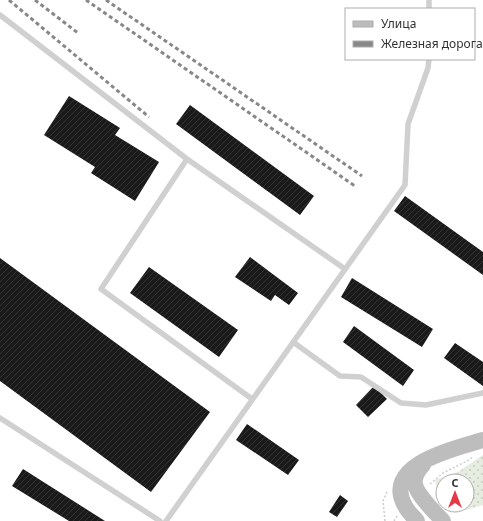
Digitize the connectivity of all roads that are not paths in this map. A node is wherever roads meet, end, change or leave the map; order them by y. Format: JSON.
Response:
{"nodes":[{"id":1,"x":0,"y":15,"type":"edge"},
{"id":2,"x":429,"y":60,"type":"edge"},
{"id":3,"x":187,"y":159,"type":"junction"},
{"id":4,"x":345,"y":269,"type":"junction"},
{"id":5,"x":293,"y":342,"type":"junction"},
{"id":6,"x":483,"y":393,"type":"edge"},
{"id":7,"x":252,"y":399,"type":"junction"},
{"id":8,"x":0,"y":418,"type":"edge"},
{"id":9,"x":480,"y":447,"type":"edge"},
{"id":10,"x":426,"y":460,"type":"junction"},
{"id":11,"x":439,"y":517,"type":"edge"},
{"id":12,"x":160,"y":521,"type":"edge"},
{"id":13,"x":166,"y":521,"type":"edge"},
{"id":14,"x":417,"y":521,"type":"edge"}],
"edges":[{"from":1,"to":3,"type":"lane"},
{"from":2,"to":4,"type":"lane"},
{"from":3,"to":4,"type":"lane"},
{"from":3,"to":7,"type":"lane"},
{"from":4,"to":5,"type":"lane"},
{"from":5,"to":6,"type":"lane"},
{"from":5,"to":7,"type":"lane"},
{"from":7,"to":13,"type":"lane"},
{"from":8,"to":12,"type":"lane"},
{"from":9,"to":10,"type":"main road"},
{"from":10,"to":11,"type":"main road"},
{"from":10,"to":14,"type":"main road"}]}
